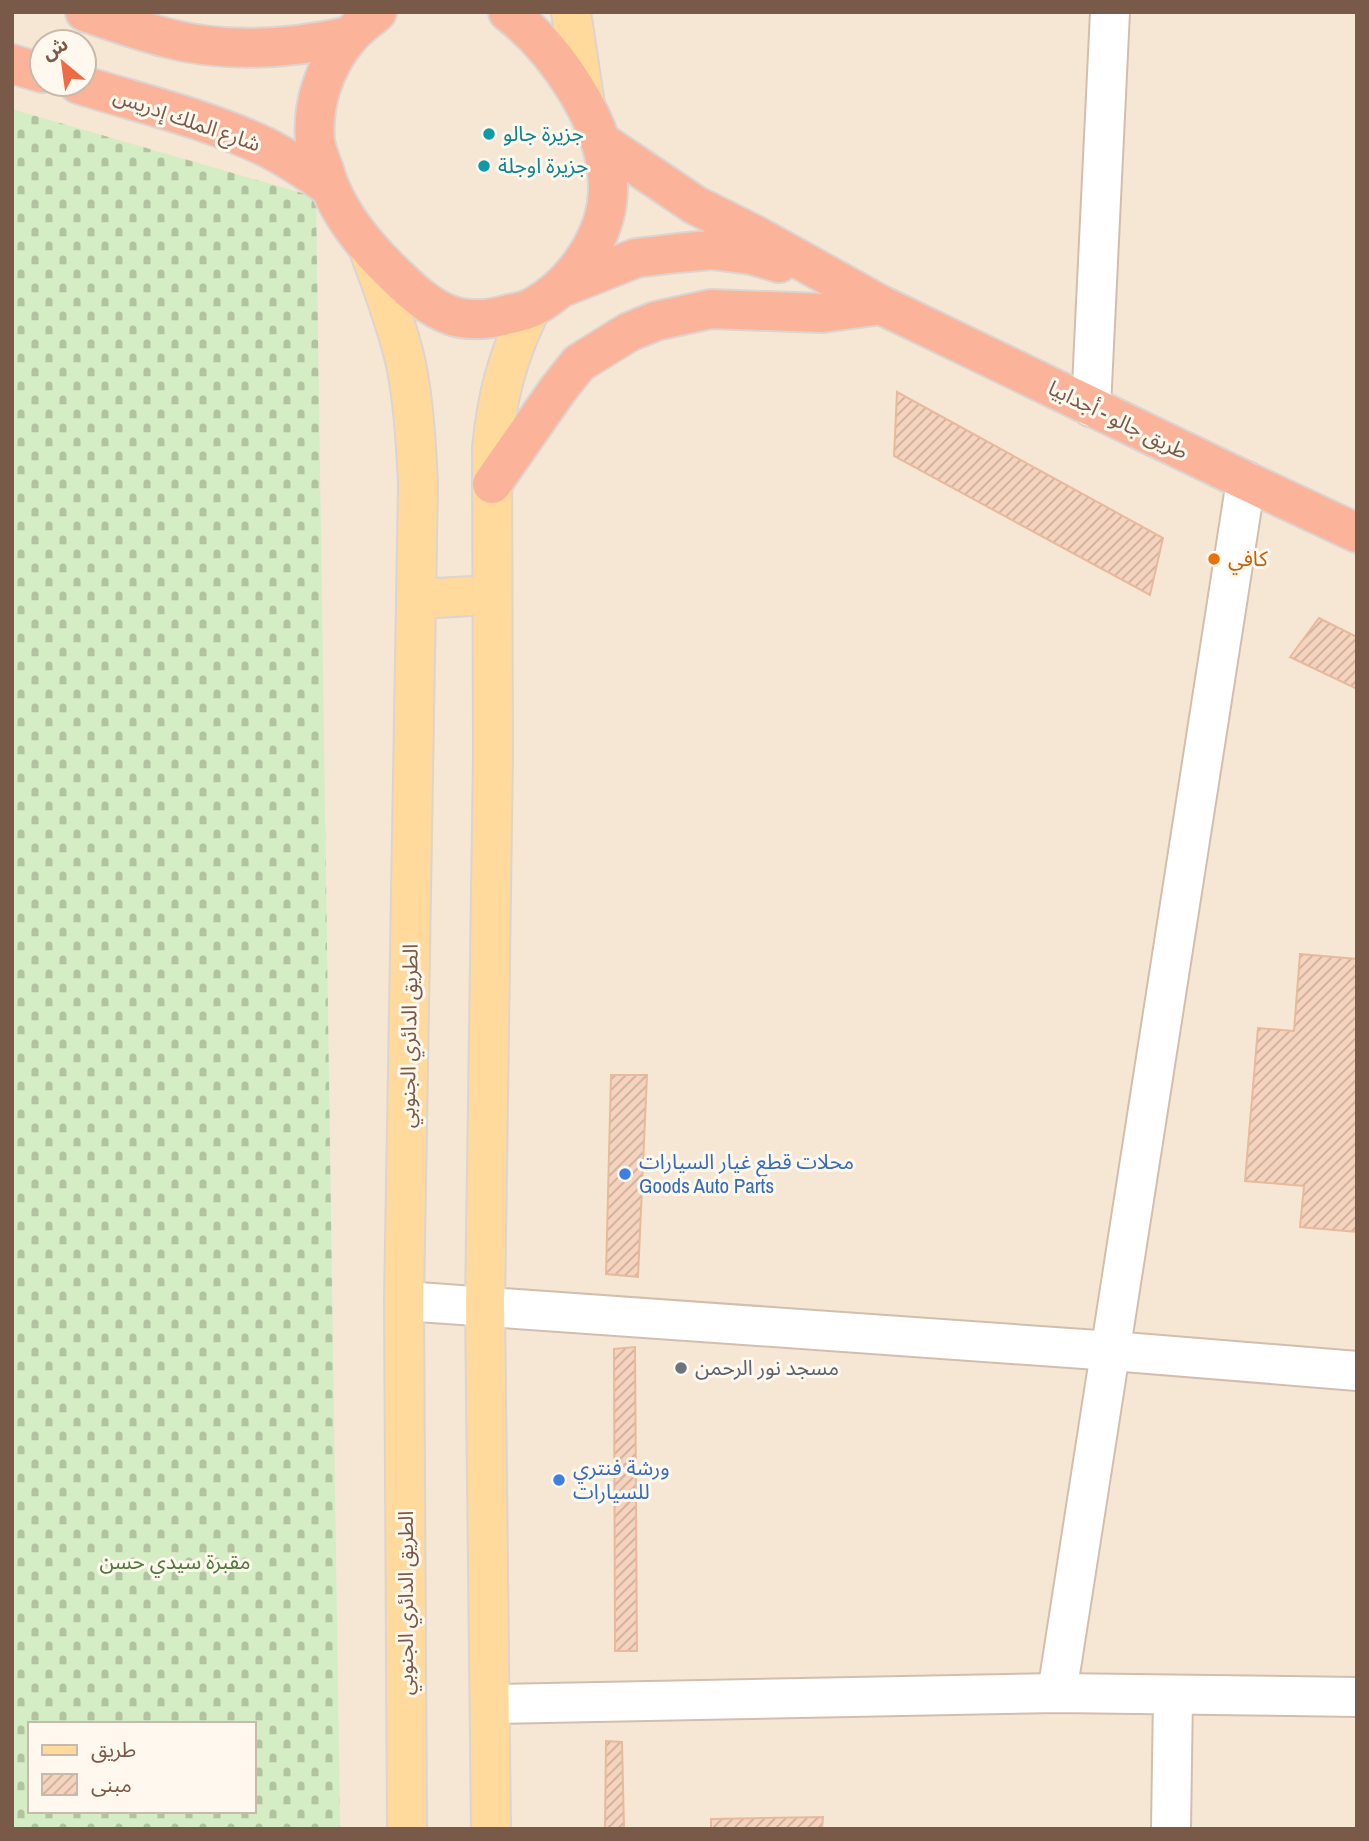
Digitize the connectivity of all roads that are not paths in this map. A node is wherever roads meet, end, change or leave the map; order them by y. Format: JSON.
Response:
{"nodes":[{"id":1,"x":85,"y":12,"type":"edge"},
{"id":2,"x":508,"y":12,"type":"edge"},
{"id":3,"x":571,"y":12,"type":"edge"},
{"id":4,"x":1110,"y":12,"type":"edge"},
{"id":5,"x":364,"y":24,"type":"edge"},
{"id":6,"x":98,"y":90,"type":"edge"},
{"id":7,"x":585,"y":105,"type":"junction"},
{"id":8,"x":603,"y":143,"type":"junction"},
{"id":9,"x":328,"y":186,"type":"junction"},
{"id":10,"x":369,"y":250,"type":"junction"},
{"id":11,"x":546,"y":298,"type":"junction"},
{"id":12,"x":881,"y":304,"type":"junction"},
{"id":13,"x":1091,"y":407,"type":"junction"},
{"id":14,"x":1245,"y":481,"type":"junction"},
{"id":15,"x":492,"y":484,"type":"junction"},
{"id":16,"x":1357,"y":533,"type":"edge"},
{"id":17,"x":492,"y":595,"type":"junction"},
{"id":18,"x":416,"y":599,"type":"junction"},
{"id":19,"x":404,"y":1301,"type":"junction"},
{"id":20,"x":485,"y":1306,"type":"junction"},
{"id":21,"x":1112,"y":1351,"type":"junction"},
{"id":22,"x":1357,"y":1371,"type":"edge"},
{"id":23,"x":1057,"y":1693,"type":"junction"},
{"id":24,"x":1173,"y":1695,"type":"junction"},
{"id":25,"x":1357,"y":1697,"type":"edge"},
{"id":26,"x":491,"y":1704,"type":"junction"},
{"id":27,"x":407,"y":1829,"type":"edge"},
{"id":28,"x":491,"y":1829,"type":"edge"},
{"id":29,"x":1171,"y":1829,"type":"edge"}],
"edges":[{"from":1,"to":5,"type":"highway"},
{"from":2,"to":7,"type":"highway"},
{"from":3,"to":7,"type":"main road"},
{"from":4,"to":13,"type":"street"},
{"from":5,"to":9,"type":"highway"},
{"from":6,"to":9,"type":"highway","name":"شارع الملك إدريس"},
{"from":7,"to":8,"type":"highway"},
{"from":8,"to":11,"type":"highway"},
{"from":8,"to":12,"type":"highway","name":"طريق جالو - أجدابيا"},
{"from":9,"to":10,"type":"highway","name":"طريق جالو - أجدابيا"},
{"from":10,"to":11,"type":"highway","name":"طريق جالو - أجدابيا"},
{"from":10,"to":18,"type":"main road","name":"الطريق الدائري الجنوبي"},
{"from":11,"to":12,"type":"highway","name":"طريق جالو - أجدابيا"},
{"from":11,"to":15,"type":"main road"},
{"from":12,"to":13,"type":"highway","name":"طريق جالو - أجدابيا"},
{"from":12,"to":15,"type":"highway"},
{"from":13,"to":14,"type":"highway","name":"طريق جالو - أجدابيا"},
{"from":14,"to":16,"type":"highway","name":"طريق جالو - أجدابيا"},
{"from":14,"to":21,"type":"street"},
{"from":15,"to":17,"type":"main road"},
{"from":17,"to":18,"type":"main road"},
{"from":17,"to":20,"type":"main road"},
{"from":18,"to":19,"type":"main road","name":"الطريق الدائري الجنوبي"},
{"from":19,"to":20,"type":"street"},
{"from":19,"to":27,"type":"main road","name":"الطريق الدائري الجنوبي"},
{"from":20,"to":21,"type":"street"},
{"from":20,"to":26,"type":"main road"},
{"from":21,"to":22,"type":"street"},
{"from":21,"to":23,"type":"street"},
{"from":23,"to":24,"type":"street"},
{"from":23,"to":26,"type":"street"},
{"from":24,"to":25,"type":"street"},
{"from":24,"to":29,"type":"street"},
{"from":26,"to":28,"type":"main road"}]}
